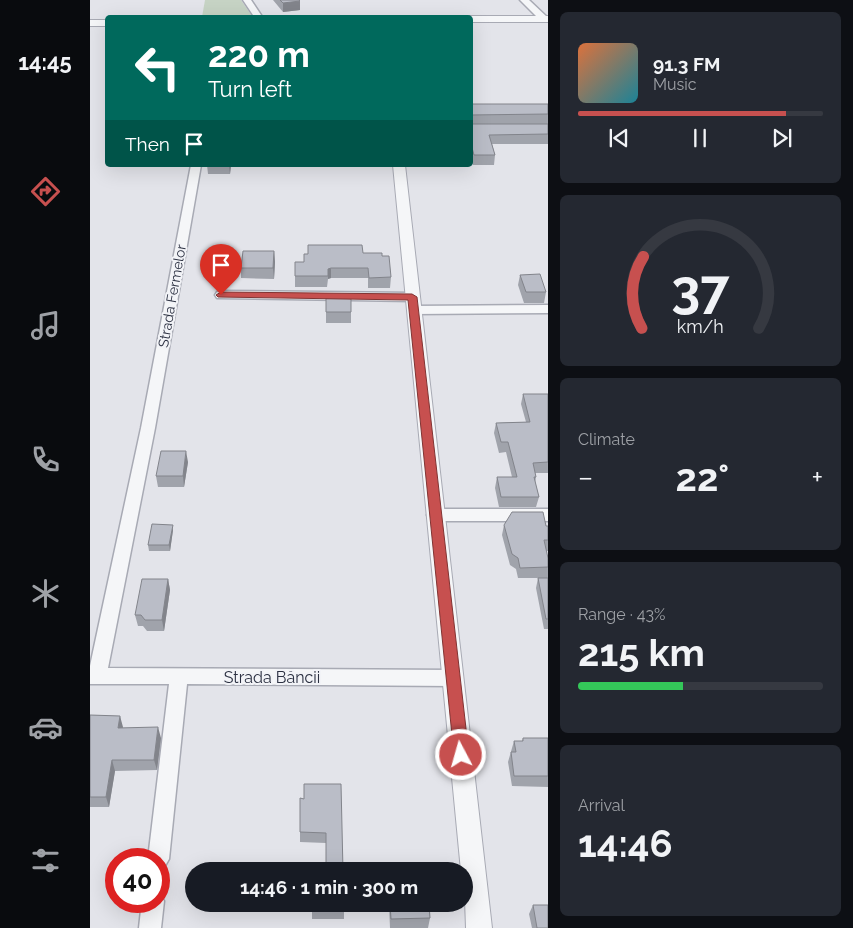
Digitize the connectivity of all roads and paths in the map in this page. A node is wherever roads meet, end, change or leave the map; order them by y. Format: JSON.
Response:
{"nodes":[{"id":1,"x":247,"y":0,"type":"edge"},
{"id":2,"x":524,"y":0,"type":"edge"},
{"id":3,"x":257,"y":15,"type":"edge"},
{"id":4,"x":473,"y":19,"type":"edge"},
{"id":5,"x":546,"y":19,"type":"edge"},
{"id":6,"x":90,"y":23,"type":"edge"},
{"id":7,"x":105,"y":23,"type":"edge"},
{"id":8,"x":196,"y":167,"type":"edge"},
{"id":9,"x":399,"y":167,"type":"edge"},
{"id":10,"x":221,"y":295,"type":"dead end"},
{"id":11,"x":413,"y":303,"type":"junction"},
{"id":12,"x":548,"y":309,"type":"edge"},
{"id":13,"x":548,"y":515,"type":"edge"},
{"id":14,"x":435,"y":516,"type":"junction"},
{"id":15,"x":93,"y":676,"type":"edge"},
{"id":16,"x":179,"y":677,"type":"junction"},
{"id":17,"x":454,"y":678,"type":"junction"},
{"id":18,"x":159,"y":848,"type":"edge"},
{"id":19,"x":152,"y":913,"type":"edge"},
{"id":20,"x":150,"y":928,"type":"edge"},
{"id":21,"x":479,"y":928,"type":"edge"}],
"edges":[{"from":1,"to":3,"type":"street"},
{"from":2,"to":5,"type":"street"},
{"from":4,"to":5,"type":"street"},
{"from":6,"to":7,"type":"street"},
{"from":8,"to":15,"type":"street","name":"Strada Fermelor"},
{"from":9,"to":11,"type":"street"},
{"from":10,"to":11,"type":"street"},
{"from":11,"to":12,"type":"street"},
{"from":11,"to":14,"type":"street"},
{"from":13,"to":14,"type":"street"},
{"from":14,"to":17,"type":"street"},
{"from":15,"to":16,"type":"street","name":"Strada Băncii"},
{"from":16,"to":17,"type":"street","name":"Strada Băncii"},
{"from":16,"to":18,"type":"street"},
{"from":17,"to":21,"type":"street"},
{"from":19,"to":20,"type":"street"}]}
